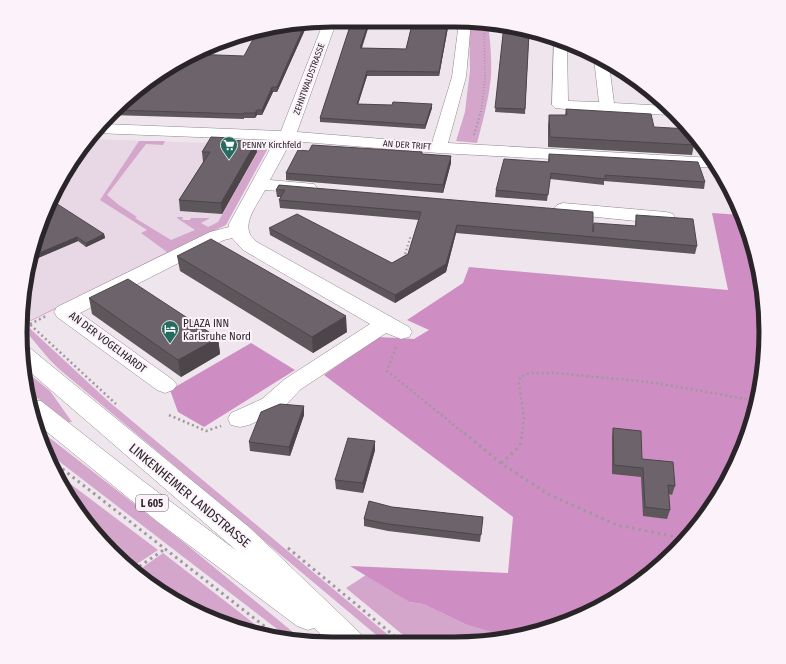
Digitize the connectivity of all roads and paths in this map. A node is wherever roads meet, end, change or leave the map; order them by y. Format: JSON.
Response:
{"nodes":[{"id":1,"x":328,"y":27,"type":"edge"},
{"id":2,"x":464,"y":28,"type":"edge"},
{"id":3,"x":484,"y":29,"type":"edge"},
{"id":4,"x":560,"y":46,"type":"edge"},
{"id":5,"x":602,"y":65,"type":"edge"},
{"id":6,"x":607,"y":108,"type":"junction"},
{"id":7,"x":664,"y":111,"type":"edge"},
{"id":8,"x":105,"y":129,"type":"edge"},
{"id":9,"x":183,"y":132,"type":"junction"},
{"id":10,"x":286,"y":136,"type":"junction"},
{"id":11,"x":173,"y":145,"type":"dead end"},
{"id":12,"x":439,"y":148,"type":"junction"},
{"id":13,"x":465,"y":149,"type":"junction"},
{"id":14,"x":708,"y":162,"type":"edge"},
{"id":15,"x":259,"y":184,"type":"junction"},
{"id":16,"x":321,"y":189,"type":"edge"},
{"id":17,"x":546,"y":208,"type":"edge"},
{"id":18,"x":681,"y":220,"type":"edge"},
{"id":19,"x":238,"y":231,"type":"junction"},
{"id":20,"x":411,"y":235,"type":"dead end"},
{"id":21,"x":403,"y":260,"type":"edge"},
{"id":22,"x":394,"y":328,"type":"junction"},
{"id":23,"x":29,"y":359,"type":"edge"},
{"id":24,"x":165,"y":385,"type":"dead end"},
{"id":25,"x":751,"y":400,"type":"edge"},
{"id":26,"x":37,"y":411,"type":"edge"},
{"id":27,"x":169,"y":415,"type":"dead end"},
{"id":28,"x":240,"y":419,"type":"joint"},
{"id":29,"x":501,"y":463,"type":"junction"},
{"id":30,"x":57,"y":465,"type":"edge"},
{"id":31,"x":679,"y":538,"type":"edge"},
{"id":32,"x":166,"y":548,"type":"junction"},
{"id":33,"x":138,"y":567,"type":"edge"},
{"id":34,"x":270,"y":631,"type":"edge"},
{"id":35,"x":336,"y":637,"type":"edge"},
{"id":36,"x":343,"y":637,"type":"edge"}],
"edges":[{"from":1,"to":10,"type":"street","name":"ZEHNTWALDSTRASSE"},
{"from":2,"to":12,"type":"street"},
{"from":3,"to":13,"type":"path"},
{"from":4,"to":6,"type":"street"},
{"from":5,"to":6,"type":"street"},
{"from":6,"to":7,"type":"street"},
{"from":8,"to":9,"type":"street","name":"AN DER TRIFT"},
{"from":9,"to":10,"type":"street","name":"AN DER TRIFT"},
{"from":9,"to":11,"type":"street"},
{"from":10,"to":12,"type":"street","name":"AN DER TRIFT"},
{"from":10,"to":15,"type":"street"},
{"from":12,"to":13,"type":"street","name":"AN DER TRIFT"},
{"from":13,"to":14,"type":"street","name":"AN DER TRIFT"},
{"from":15,"to":16,"type":"street"},
{"from":15,"to":19,"type":"street"},
{"from":17,"to":18,"type":"street"},
{"from":19,"to":22,"type":"street"},
{"from":19,"to":24,"type":"street","name":"AN DER VOGELHARDT"},
{"from":20,"to":21,"type":"path"},
{"from":22,"to":28,"type":"street"},
{"from":22,"to":29,"type":"path"},
{"from":23,"to":36,"type":"street","name":"LINKENHEIMER LANDSTRASSE","number":"L 605"},
{"from":25,"to":29,"type":"path"},
{"from":26,"to":35,"type":"street","number":"L 605"},
{"from":27,"to":28,"type":"path"},
{"from":29,"to":31,"type":"path"},
{"from":30,"to":32,"type":"path"},
{"from":32,"to":33,"type":"path"},
{"from":32,"to":34,"type":"path"}]}
